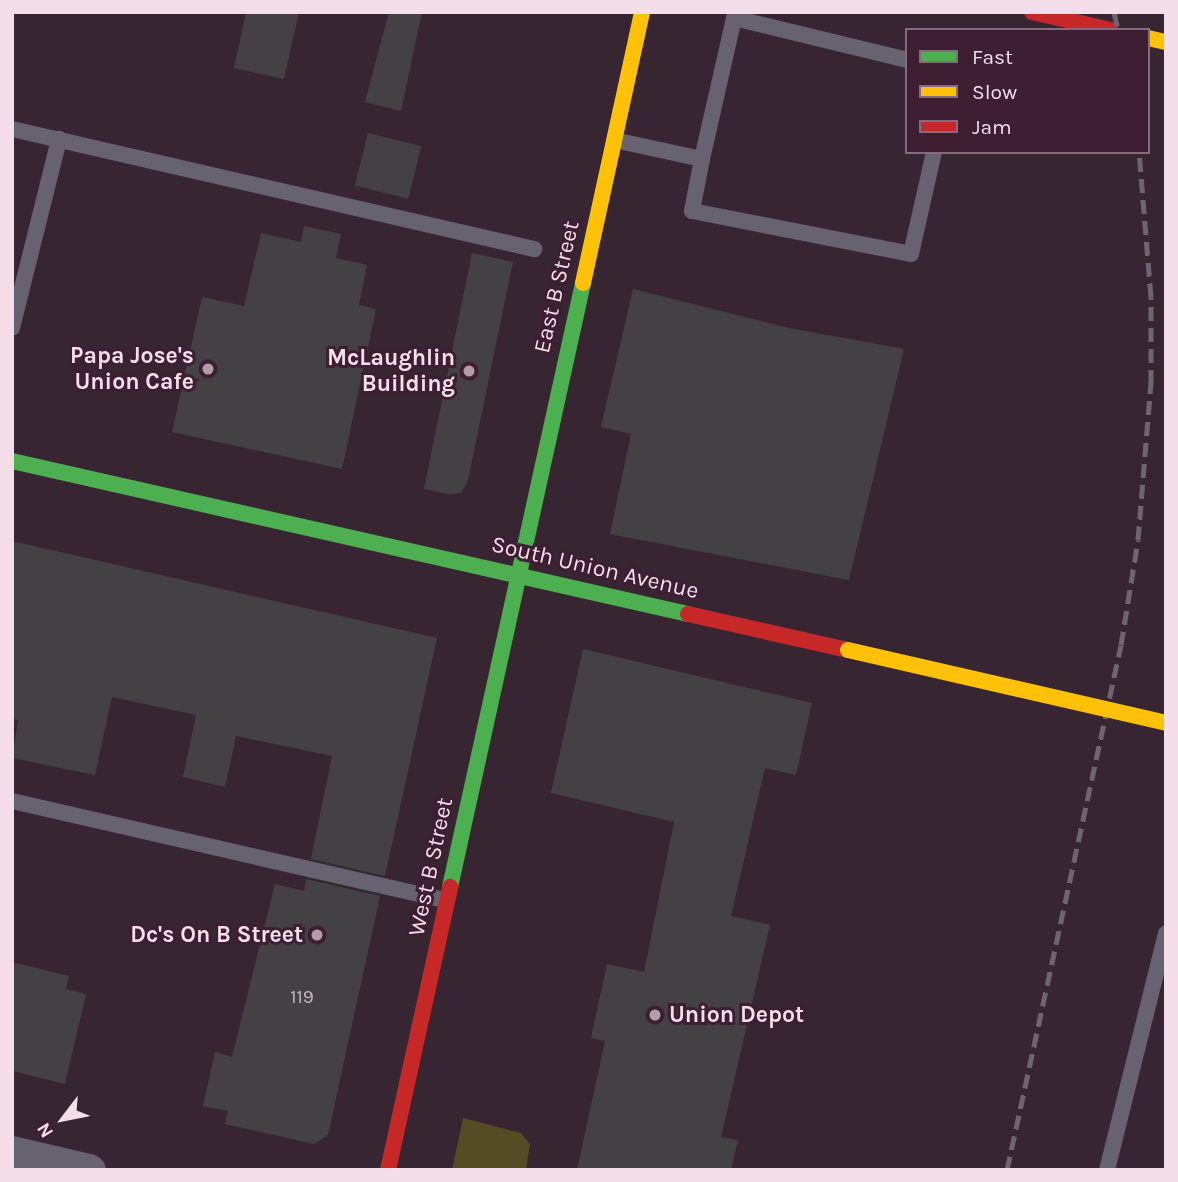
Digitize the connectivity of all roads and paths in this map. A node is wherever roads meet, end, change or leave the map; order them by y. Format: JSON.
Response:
{"nodes":[{"id":1,"x":642,"y":12,"type":"edge"},
{"id":2,"x":1032,"y":12,"type":"edge"},
{"id":3,"x":1102,"y":28,"type":"edge"},
{"id":4,"x":905,"y":60,"type":"edge"},
{"id":5,"x":12,"y":129,"type":"edge"},
{"id":6,"x":59,"y":139,"type":"junction"},
{"id":7,"x":614,"y":140,"type":"junction"},
{"id":8,"x":934,"y":154,"type":"edge"},
{"id":9,"x":702,"y":159,"type":"junction"},
{"id":10,"x":534,"y":249,"type":"dead end"},
{"id":11,"x":12,"y":328,"type":"edge"},
{"id":12,"x":12,"y":461,"type":"edge"},
{"id":13,"x":516,"y":572,"type":"junction"},
{"id":14,"x":1166,"y":723,"type":"edge"},
{"id":15,"x":12,"y":801,"type":"edge"},
{"id":16,"x":447,"y":901,"type":"junction"},
{"id":17,"x":1166,"y":933,"type":"edge"},
{"id":18,"x":12,"y":1153,"type":"edge"},
{"id":19,"x":89,"y":1170,"type":"edge"},
{"id":20,"x":388,"y":1170,"type":"edge"},
{"id":21,"x":1107,"y":1170,"type":"edge"}],
"edges":[{"from":1,"to":7,"type":"street","name":"East B Street"},
{"from":2,"to":3,"type":"street"},
{"from":4,"to":9,"type":"lane"},
{"from":5,"to":6,"type":"lane"},
{"from":6,"to":10,"type":"lane"},
{"from":6,"to":11,"type":"lane"},
{"from":7,"to":9,"type":"lane"},
{"from":7,"to":13,"type":"street","name":"East B Street"},
{"from":8,"to":9,"type":"lane"},
{"from":12,"to":13,"type":"street","name":"South Union Avenue"},
{"from":13,"to":14,"type":"street","name":"South Union Avenue","bridge":true},
{"from":13,"to":16,"type":"street","name":"West B Street"},
{"from":15,"to":16,"type":"lane"},
{"from":16,"to":20,"type":"street","name":"West B Street"},
{"from":17,"to":21,"type":"lane"},
{"from":18,"to":19,"type":"street"}]}
